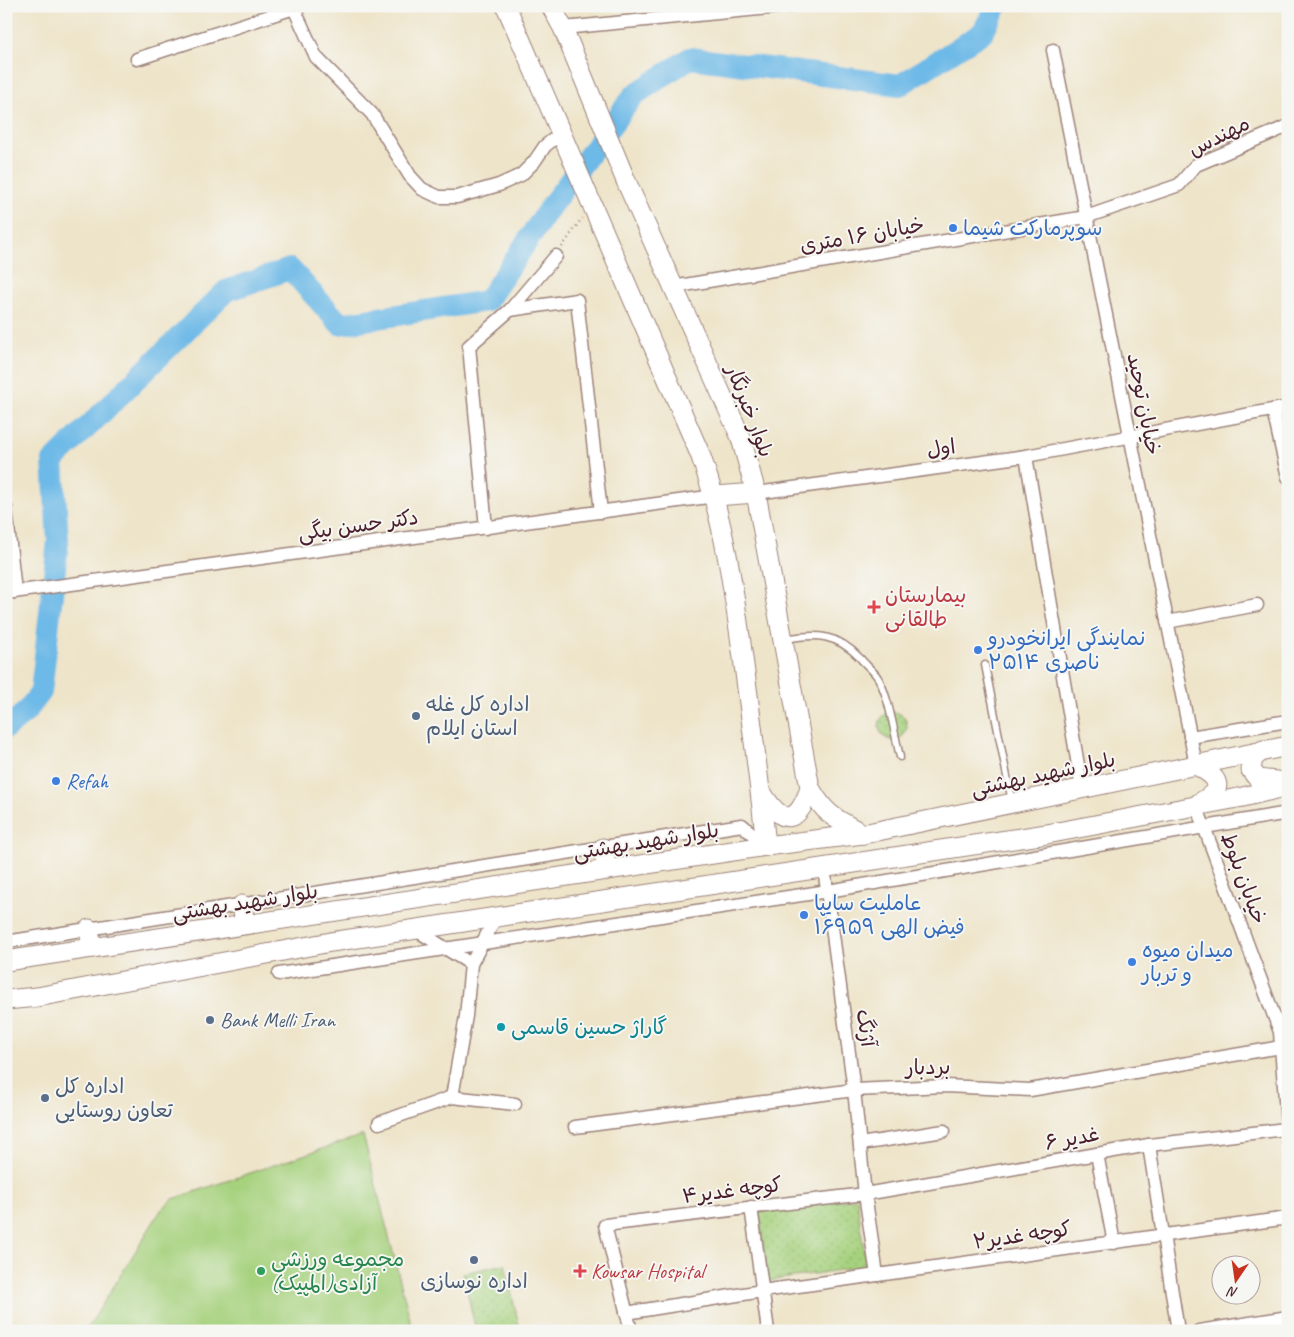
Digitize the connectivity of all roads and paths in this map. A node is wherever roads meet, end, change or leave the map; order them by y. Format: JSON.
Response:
{"nodes":[{"id":1,"x":506,"y":6,"type":"edge"},
{"id":2,"x":551,"y":6,"type":"edge"},
{"id":3,"x":790,"y":6,"type":"edge"},
{"id":4,"x":293,"y":7,"type":"edge"},
{"id":5,"x":563,"y":28,"type":"junction"},
{"id":6,"x":1053,"y":50,"type":"dead end"},
{"id":7,"x":137,"y":59,"type":"dead end"},
{"id":8,"x":1288,"y":126,"type":"edge"},
{"id":9,"x":560,"y":134,"type":"junction"},
{"id":10,"x":592,"y":204,"type":"junction"},
{"id":11,"x":1086,"y":218,"type":"junction"},
{"id":12,"x":556,"y":256,"type":"joint"},
{"id":13,"x":673,"y":287,"type":"junction"},
{"id":14,"x":510,"y":310,"type":"junction"},
{"id":15,"x":1288,"y":407,"type":"edge"},
{"id":16,"x":1273,"y":410,"type":"junction"},
{"id":17,"x":1130,"y":437,"type":"junction"},
{"id":18,"x":1026,"y":456,"type":"junction"},
{"id":19,"x":1288,"y":477,"type":"edge"},
{"id":20,"x":756,"y":493,"type":"junction"},
{"id":21,"x":715,"y":496,"type":"junction"},
{"id":22,"x":6,"y":507,"type":"edge"},
{"id":23,"x":602,"y":512,"type":"junction"},
{"id":24,"x":486,"y":528,"type":"junction"},
{"id":25,"x":10,"y":593,"type":"edge"},
{"id":26,"x":1257,"y":605,"type":"dead end"},
{"id":27,"x":1167,"y":622,"type":"junction"},
{"id":28,"x":783,"y":639,"type":"junction"},
{"id":29,"x":985,"y":665,"type":"dead end"},
{"id":30,"x":1288,"y":721,"type":"edge"},
{"id":31,"x":1190,"y":737,"type":"junction"},
{"id":32,"x":1288,"y":746,"type":"edge"},
{"id":33,"x":1263,"y":750,"type":"junction"},
{"id":34,"x":900,"y":757,"type":"dead end"},
{"id":35,"x":1196,"y":765,"type":"junction"},
{"id":36,"x":1288,"y":782,"type":"edge"},
{"id":37,"x":1288,"y":786,"type":"edge"},
{"id":38,"x":810,"y":788,"type":"junction"},
{"id":39,"x":1082,"y":789,"type":"junction"},
{"id":40,"x":761,"y":792,"type":"junction"},
{"id":41,"x":1012,"y":803,"type":"junction"},
{"id":42,"x":1196,"y":805,"type":"junction"},
{"id":43,"x":1288,"y":813,"type":"edge"},
{"id":44,"x":1204,"y":829,"type":"junction"},
{"id":45,"x":863,"y":834,"type":"junction"},
{"id":46,"x":766,"y":846,"type":"junction"},
{"id":47,"x":603,"y":848,"type":"junction"},
{"id":48,"x":824,"y":868,"type":"junction"},
{"id":49,"x":607,"y":870,"type":"junction"},
{"id":50,"x":828,"y":891,"type":"junction"},
{"id":51,"x":242,"y":904,"type":"junction"},
{"id":52,"x":495,"y":919,"type":"junction"},
{"id":53,"x":245,"y":924,"type":"junction"},
{"id":54,"x":89,"y":928,"type":"junction"},
{"id":55,"x":416,"y":930,"type":"junction"},
{"id":56,"x":6,"y":942,"type":"edge"},
{"id":57,"x":482,"y":944,"type":"junction"},
{"id":58,"x":92,"y":948,"type":"junction"},
{"id":59,"x":448,"y":949,"type":"junction"},
{"id":60,"x":6,"y":960,"type":"edge"},
{"id":61,"x":471,"y":964,"type":"junction"},
{"id":62,"x":279,"y":974,"type":"dead end"},
{"id":63,"x":6,"y":986,"type":"edge"},
{"id":64,"x":36,"y":997,"type":"junction"},
{"id":65,"x":6,"y":1000,"type":"edge"},
{"id":66,"x":1281,"y":1047,"type":"junction"},
{"id":67,"x":854,"y":1090,"type":"junction"},
{"id":68,"x":452,"y":1097,"type":"junction"},
{"id":69,"x":516,"y":1104,"type":"dead end"},
{"id":70,"x":379,"y":1123,"type":"dead end"},
{"id":71,"x":575,"y":1127,"type":"dead end"},
{"id":72,"x":944,"y":1131,"type":"dead end"},
{"id":73,"x":1287,"y":1134,"type":"edge"},
{"id":74,"x":860,"y":1144,"type":"junction"},
{"id":75,"x":1149,"y":1144,"type":"junction"},
{"id":76,"x":1097,"y":1154,"type":"junction"},
{"id":77,"x":865,"y":1194,"type":"junction"},
{"id":78,"x":751,"y":1207,"type":"junction"},
{"id":79,"x":1288,"y":1218,"type":"edge"},
{"id":80,"x":1165,"y":1235,"type":"junction"},
{"id":81,"x":1114,"y":1242,"type":"junction"},
{"id":82,"x":877,"y":1275,"type":"junction"},
{"id":83,"x":762,"y":1291,"type":"junction"},
{"id":84,"x":626,"y":1313,"type":"junction"},
{"id":85,"x":1288,"y":1317,"type":"edge"},
{"id":86,"x":631,"y":1331,"type":"edge"},
{"id":87,"x":768,"y":1331,"type":"edge"},
{"id":88,"x":1178,"y":1331,"type":"edge"},
{"id":89,"x":1199,"y":1331,"type":"edge"}],
"edges":[{"from":1,"to":9,"type":"main road"},
{"from":2,"to":5,"type":"main road","name":"بلوار خبرنگار"},
{"from":3,"to":5,"type":"street"},
{"from":4,"to":7,"type":"street"},
{"from":4,"to":9,"type":"street"},
{"from":5,"to":13,"type":"main road","name":"بلوار خبرنگار"},
{"from":6,"to":11,"type":"street","name":"خیابان توحید"},
{"from":8,"to":11,"type":"street","name":"مهندس"},
{"from":9,"to":10,"type":"main road"},
{"from":10,"to":12,"type":"path"},
{"from":10,"to":21,"type":"main road"},
{"from":11,"to":13,"type":"street","name":"خیابان ۱۶ متری"},
{"from":11,"to":17,"type":"street","name":"خیابان توحید"},
{"from":12,"to":14,"type":"street"},
{"from":13,"to":20,"type":"main road","name":"بلوار خبرنگار"},
{"from":14,"to":23,"type":"street"},
{"from":14,"to":24,"type":"street"},
{"from":15,"to":16,"type":"street","name":"اول"},
{"from":16,"to":17,"type":"street","name":"اول"},
{"from":16,"to":19,"type":"street"},
{"from":17,"to":18,"type":"street","name":"اول"},
{"from":17,"to":27,"type":"street","name":"خیابان توحید"},
{"from":18,"to":20,"type":"street","name":"اول"},
{"from":18,"to":39,"type":"street"},
{"from":20,"to":21,"type":"main road"},
{"from":20,"to":28,"type":"main road","name":"بلوار خبرنگار"},
{"from":21,"to":23,"type":"street","name":"دکتر حسن بیگی"},
{"from":21,"to":40,"type":"main road"},
{"from":22,"to":25,"type":"street"},
{"from":23,"to":24,"type":"street","name":"دکتر حسن بیگی"},
{"from":24,"to":25,"type":"street","name":"دکتر حسن بیگی"},
{"from":26,"to":27,"type":"street"},
{"from":27,"to":31,"type":"street","name":"خیابان توحید"},
{"from":28,"to":34,"type":"lane"},
{"from":28,"to":38,"type":"main road","name":"بلوار خبرنگار"},
{"from":29,"to":41,"type":"lane"},
{"from":30,"to":31,"type":"street"},
{"from":31,"to":35,"type":"street","name":"خیابان توحید"},
{"from":32,"to":33,"type":"main road","name":"بلوار شهید بهشتی"},
{"from":33,"to":35,"type":"main road","name":"بلوار شهید بهشتی"},
{"from":33,"to":36,"type":"main road"},
{"from":35,"to":39,"type":"main road","name":"بلوار شهید بهشتی"},
{"from":35,"to":42,"type":"main road"},
{"from":37,"to":42,"type":"main road"},
{"from":38,"to":40,"type":"main road"},
{"from":38,"to":45,"type":"main road","name":"بلوار خبرنگار"},
{"from":39,"to":41,"type":"main road","name":"بلوار شهید بهشتی"},
{"from":40,"to":46,"type":"main road"},
{"from":41,"to":45,"type":"main road","name":"بلوار شهید بهشتی"},
{"from":42,"to":44,"type":"street","name":"خیابان بلوط"},
{"from":42,"to":48,"type":"main road"},
{"from":43,"to":44,"type":"street"},
{"from":44,"to":50,"type":"street"},
{"from":44,"to":66,"type":"street","name":"خیابان بلوط"},
{"from":45,"to":46,"type":"main road","name":"بلوار شهید بهشتی"},
{"from":46,"to":47,"type":"street"},
{"from":46,"to":49,"type":"main road","name":"بلوار شهید بهشتی"},
{"from":47,"to":49,"type":"main road"},
{"from":47,"to":51,"type":"street"},
{"from":48,"to":50,"type":"street","name":"آژنگ"},
{"from":48,"to":52,"type":"main road"},
{"from":49,"to":53,"type":"main road","name":"بلوار شهید بهشتی"},
{"from":50,"to":57,"type":"street"},
{"from":50,"to":67,"type":"street","name":"آژنگ"},
{"from":51,"to":53,"type":"main road"},
{"from":51,"to":54,"type":"street"},
{"from":52,"to":55,"type":"main road"},
{"from":52,"to":57,"type":"street"},
{"from":53,"to":58,"type":"main road","name":"بلوار شهید بهشتی"},
{"from":54,"to":56,"type":"street"},
{"from":54,"to":58,"type":"main road"},
{"from":55,"to":59,"type":"street"},
{"from":55,"to":64,"type":"main road"},
{"from":57,"to":59,"type":"street"},
{"from":57,"to":61,"type":"street"},
{"from":58,"to":60,"type":"main road","name":"بلوار شهید بهشتی"},
{"from":59,"to":61,"type":"street"},
{"from":59,"to":62,"type":"street"},
{"from":61,"to":68,"type":"street"},
{"from":63,"to":64,"type":"main road"},
{"from":64,"to":65,"type":"main road"},
{"from":66,"to":67,"type":"street","name":"بردبار"},
{"from":66,"to":73,"type":"street","name":"خیابان بلوط"},
{"from":67,"to":71,"type":"street","name":"بردبار"},
{"from":67,"to":74,"type":"street","name":"آژنگ"},
{"from":68,"to":69,"type":"street"},
{"from":68,"to":70,"type":"street"},
{"from":72,"to":74,"type":"street"},
{"from":73,"to":75,"type":"street","name":"غدیر ۶"},
{"from":74,"to":77,"type":"street","name":"آژنگ"},
{"from":75,"to":76,"type":"street","name":"غدیر ۶"},
{"from":75,"to":80,"type":"street"},
{"from":76,"to":77,"type":"street","name":"غدیر ۶"},
{"from":76,"to":81,"type":"street"},
{"from":77,"to":78,"type":"street","name":"کوچه غدیر۴"},
{"from":77,"to":82,"type":"street","name":"آژنگ"},
{"from":78,"to":83,"type":"street"},
{"from":78,"to":84,"type":"street","name":"کوچه غدیر۴"},
{"from":79,"to":80,"type":"street","name":"کوچه غدیر۲"},
{"from":80,"to":81,"type":"street","name":"کوچه غدیر۲"},
{"from":80,"to":88,"type":"street"},
{"from":81,"to":82,"type":"street","name":"کوچه غدیر۲"},
{"from":82,"to":83,"type":"street","name":"کوچه غدیر۲"},
{"from":83,"to":84,"type":"street","name":"کوچه غدیر۲"},
{"from":83,"to":87,"type":"street"},
{"from":84,"to":86,"type":"street"},
{"from":85,"to":89,"type":"street"}]}
